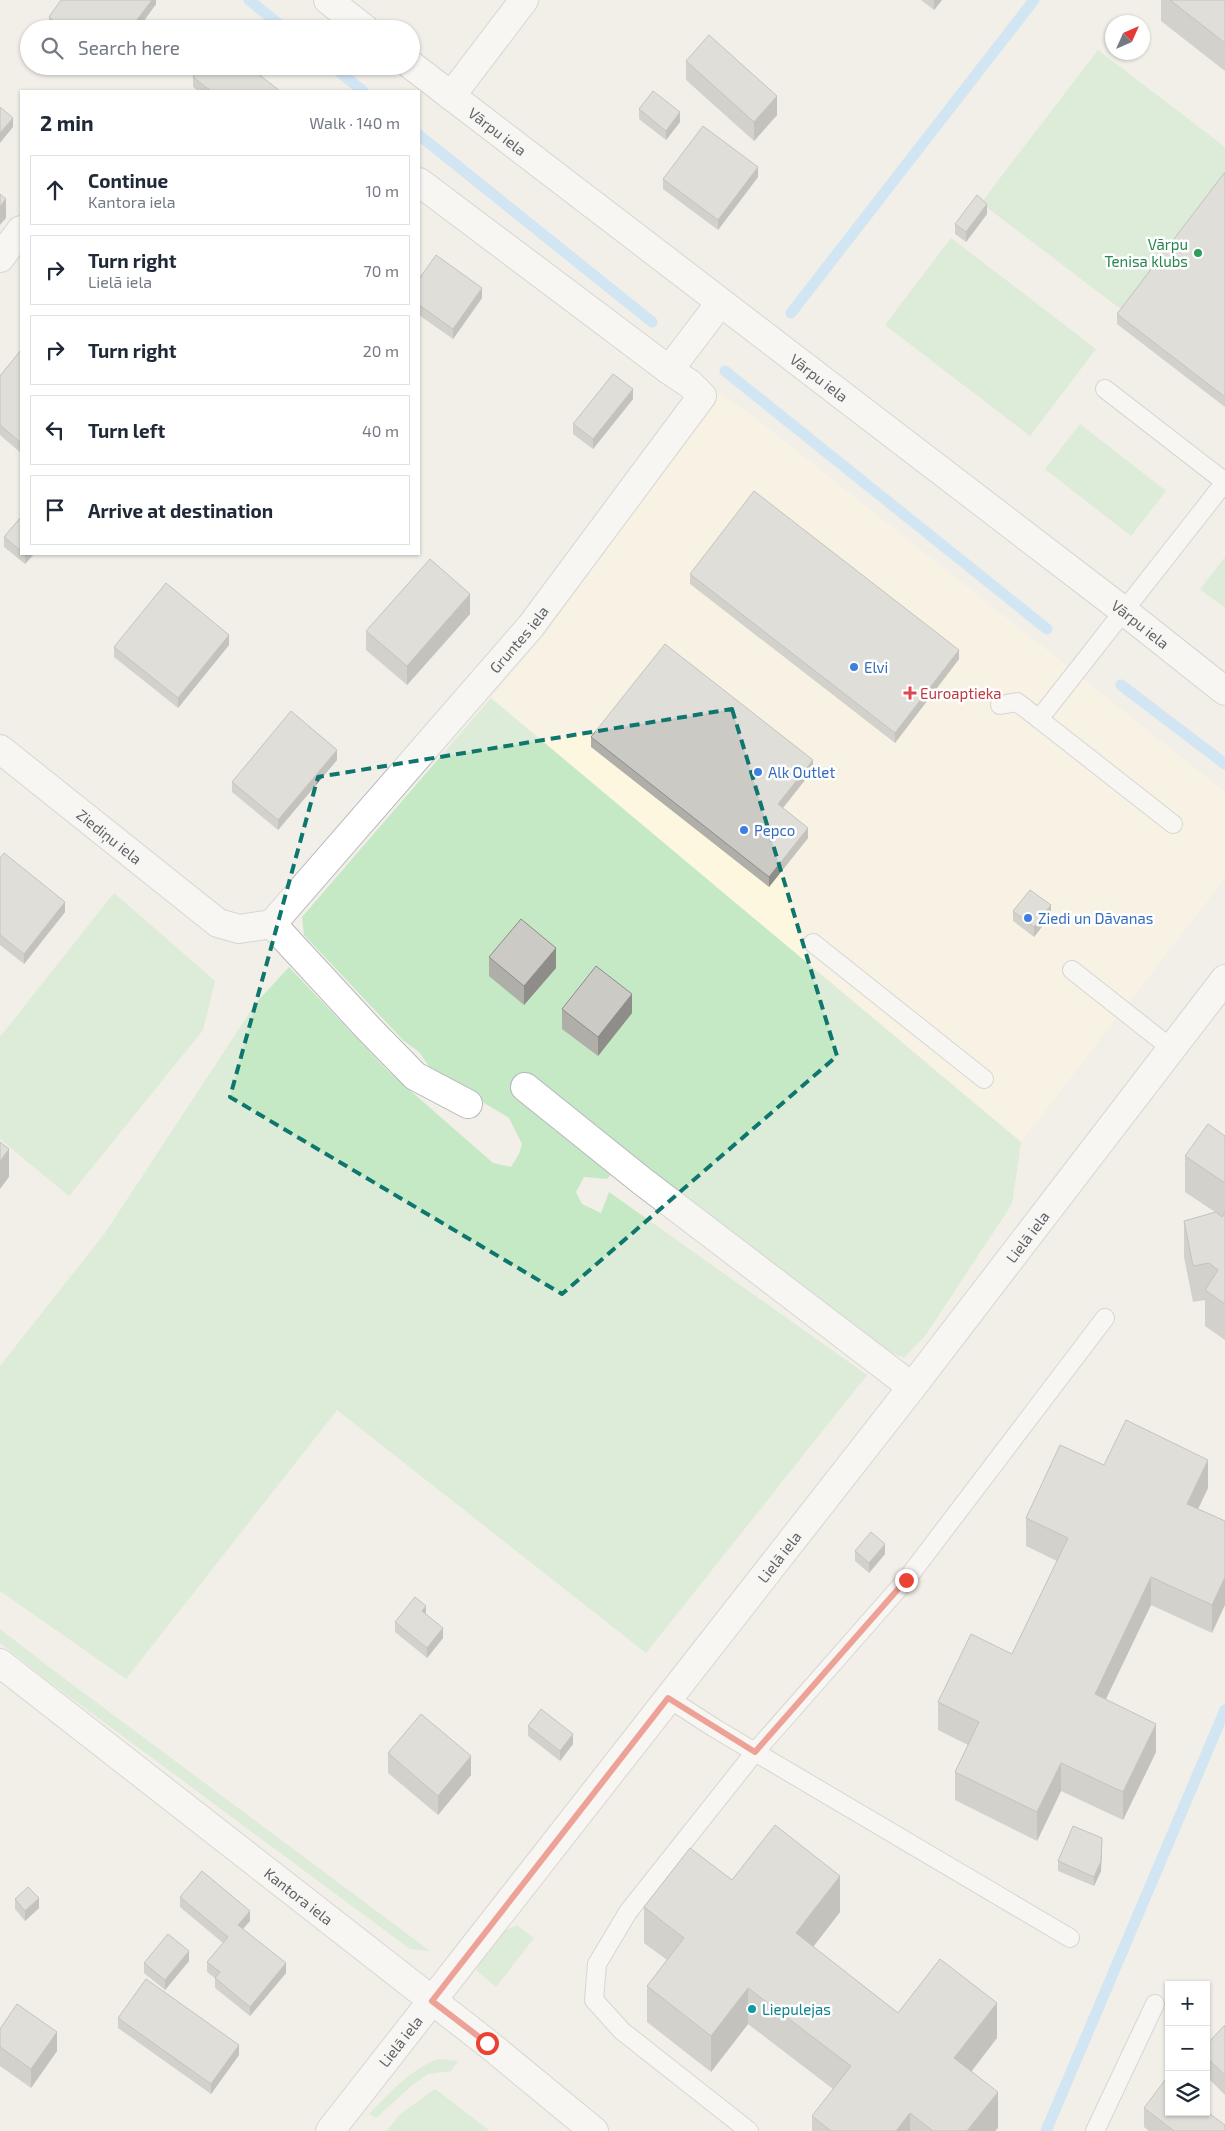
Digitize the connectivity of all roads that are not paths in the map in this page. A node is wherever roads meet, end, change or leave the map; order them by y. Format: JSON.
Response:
{"nodes":[{"id":1,"x":328,"y":0,"type":"edge"},
{"id":2,"x":524,"y":0,"type":"edge"},
{"id":3,"x":353,"y":20,"type":"edge"},
{"id":4,"x":420,"y":72,"type":"edge"},
{"id":5,"x":451,"y":96,"type":"junction"},
{"id":6,"x":420,"y":183,"type":"edge"},
{"id":7,"x":20,"y":231,"type":"edge"},
{"id":8,"x":0,"y":258,"type":"edge"},
{"id":9,"x":720,"y":303,"type":"junction"},
{"id":10,"x":668,"y":370,"type":"junction"},
{"id":11,"x":1105,"y":389,"type":"dead end"},
{"id":12,"x":1225,"y":482,"type":"edge"},
{"id":13,"x":1124,"y":611,"type":"junction"},
{"id":14,"x":1225,"y":691,"type":"edge"},
{"id":15,"x":1000,"y":705,"type":"dead end"},
{"id":16,"x":1039,"y":718,"type":"junction"},
{"id":17,"x":0,"y":749,"type":"edge"},
{"id":18,"x":1173,"y":824,"type":"dead end"},
{"id":19,"x":272,"y":924,"type":"junction"},
{"id":20,"x":813,"y":943,"type":"dead end"},
{"id":21,"x":1072,"y":970,"type":"dead end"},
{"id":22,"x":1225,"y":979,"type":"edge"},
{"id":23,"x":1172,"y":1049,"type":"junction"},
{"id":24,"x":984,"y":1079,"type":"dead end"},
{"id":25,"x":525,"y":1087,"type":"dead end"},
{"id":26,"x":468,"y":1104,"type":"dead end"},
{"id":27,"x":1104,"y":1318,"type":"dead end"},
{"id":28,"x":912,"y":1387,"type":"junction"},
{"id":29,"x":0,"y":1663,"type":"edge"},
{"id":30,"x":668,"y":1698,"type":"junction"},
{"id":31,"x":755,"y":1752,"type":"junction"},
{"id":32,"x":1070,"y":1938,"type":"dead end"},
{"id":33,"x":432,"y":2001,"type":"junction"},
{"id":34,"x":1155,"y":2004,"type":"dead end"},
{"id":35,"x":330,"y":2131,"type":"edge"},
{"id":36,"x":594,"y":2131,"type":"edge"},
{"id":37,"x":749,"y":2131,"type":"edge"},
{"id":38,"x":1095,"y":2131,"type":"edge"}],
"edges":[{"from":1,"to":3,"type":"street"},
{"from":2,"to":5,"type":"street"},
{"from":4,"to":5,"type":"street","name":"Vārpu iela"},
{"from":5,"to":9,"type":"street","name":"Vārpu iela"},
{"from":6,"to":10,"type":"street"},
{"from":7,"to":8,"type":"street"},
{"from":9,"to":10,"type":"street"},
{"from":9,"to":13,"type":"street","name":"Vārpu iela"},
{"from":10,"to":19,"type":"street","name":"Gruntes iela"},
{"from":11,"to":12,"type":"lane"},
{"from":12,"to":13,"type":"lane"},
{"from":13,"to":14,"type":"street","name":"Vārpu iela"},
{"from":13,"to":16,"type":"lane"},
{"from":15,"to":16,"type":"lane"},
{"from":16,"to":18,"type":"lane"},
{"from":17,"to":19,"type":"street","name":"Ziediņu iela"},
{"from":19,"to":26,"type":"street"},
{"from":20,"to":24,"type":"lane"},
{"from":21,"to":23,"type":"lane"},
{"from":22,"to":23,"type":"street","name":"Lielā iela"},
{"from":23,"to":28,"type":"street","name":"Lielā iela"},
{"from":25,"to":28,"type":"street"},
{"from":27,"to":31,"type":"lane"},
{"from":28,"to":30,"type":"street","name":"Lielā iela"},
{"from":29,"to":33,"type":"street","name":"Kantora iela"},
{"from":30,"to":31,"type":"lane"},
{"from":30,"to":33,"type":"street","name":"Lielā iela"},
{"from":31,"to":32,"type":"lane"},
{"from":31,"to":37,"type":"lane"},
{"from":33,"to":35,"type":"street","name":"Lielā iela"},
{"from":33,"to":36,"type":"street","name":"Kantora iela"},
{"from":34,"to":38,"type":"lane"}]}
